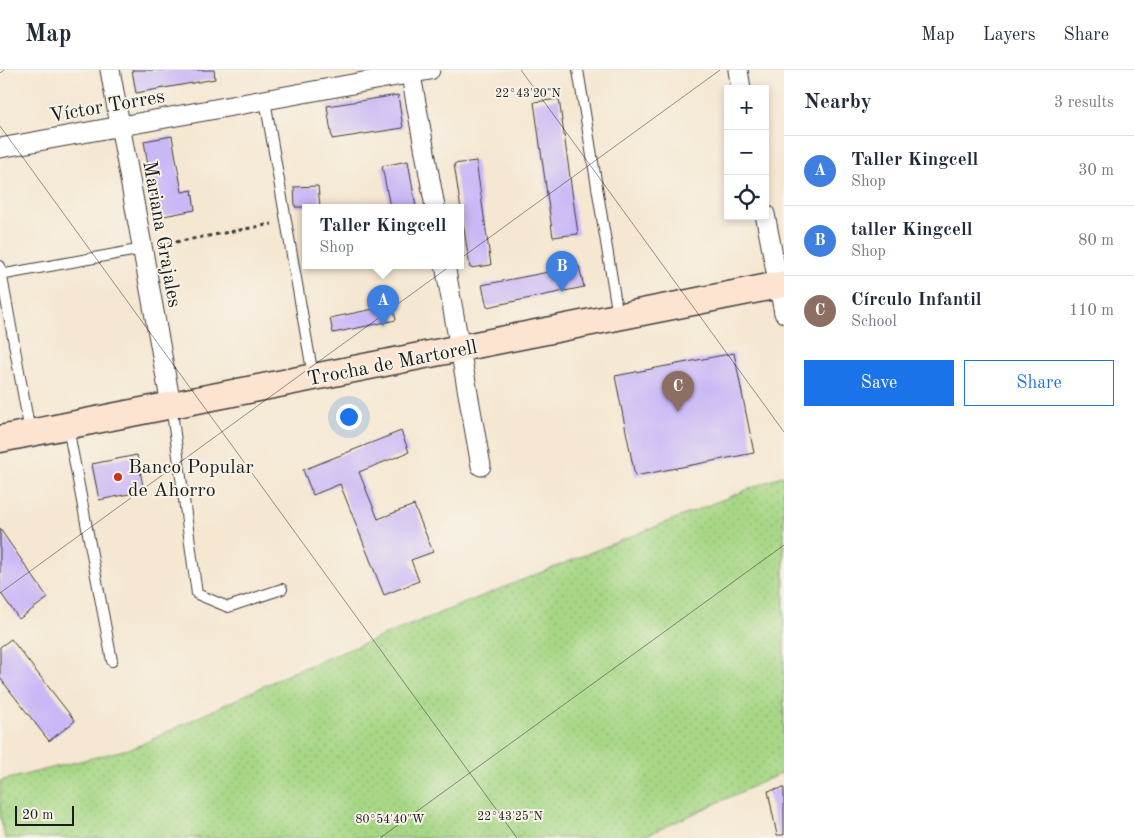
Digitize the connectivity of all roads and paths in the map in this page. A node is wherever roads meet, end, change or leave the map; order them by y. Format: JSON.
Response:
{"nodes":[{"id":1,"x":110,"y":70,"type":"edge"},
{"id":2,"x":430,"y":70,"type":"edge"},
{"id":3,"x":578,"y":70,"type":"edge"},
{"id":4,"x":738,"y":70,"type":"edge"},
{"id":5,"x":410,"y":72,"type":"edge"},
{"id":6,"x":741,"y":85,"type":"edge"},
{"id":7,"x":265,"y":100,"type":"junction"},
{"id":8,"x":120,"y":126,"type":"junction"},
{"id":9,"x":0,"y":148,"type":"edge"},
{"id":10,"x":434,"y":204,"type":"edge"},
{"id":11,"x":766,"y":220,"type":"edge"},
{"id":12,"x":287,"y":221,"type":"junction"},
{"id":13,"x":143,"y":249,"type":"junction"},
{"id":14,"x":446,"y":269,"type":"edge"},
{"id":15,"x":1,"y":272,"type":"edge"},
{"id":16,"x":781,"y":285,"type":"edge"},
{"id":17,"x":784,"y":313,"type":"edge"},
{"id":18,"x":618,"y":317,"type":"junction"},
{"id":19,"x":460,"y":348,"type":"junction"},
{"id":20,"x":313,"y":377,"type":"junction"},
{"id":21,"x":171,"y":405,"type":"junction"},
{"id":22,"x":68,"y":426,"type":"junction"},
{"id":23,"x":30,"y":433,"type":"junction"},
{"id":24,"x":0,"y":439,"type":"edge"},
{"id":25,"x":481,"y":466,"type":"dead end"},
{"id":26,"x":282,"y":589,"type":"dead end"},
{"id":27,"x":112,"y":661,"type":"dead end"}],
"edges":[{"from":1,"to":8,"type":"street","name":"Mariana Grajales"},
{"from":2,"to":5,"type":"street","name":"Víctor Torres"},
{"from":3,"to":18,"type":"lane"},
{"from":4,"to":6,"type":"street"},
{"from":5,"to":7,"type":"street","name":"Víctor Torres"},
{"from":5,"to":10,"type":"street"},
{"from":7,"to":8,"type":"street","name":"Víctor Torres"},
{"from":7,"to":12,"type":"lane"},
{"from":8,"to":9,"type":"street","name":"Víctor Torres"},
{"from":8,"to":13,"type":"street","name":"Mariana Grajales"},
{"from":11,"to":16,"type":"street"},
{"from":12,"to":13,"type":"path"},
{"from":12,"to":20,"type":"lane"},
{"from":13,"to":15,"type":"lane"},
{"from":13,"to":21,"type":"street","name":"Mariana Grajales"},
{"from":14,"to":19,"type":"street"},
{"from":15,"to":23,"type":"lane"},
{"from":16,"to":17,"type":"street"},
{"from":16,"to":18,"type":"street","name":"Trocha de Martorell"},
{"from":18,"to":19,"type":"street","name":"Trocha de Martorell"},
{"from":19,"to":20,"type":"street","name":"Trocha de Martorell"},
{"from":19,"to":25,"type":"street"},
{"from":20,"to":21,"type":"street","name":"Trocha de Martorell"},
{"from":21,"to":22,"type":"street","name":"Trocha de Martorell"},
{"from":21,"to":26,"type":"lane"},
{"from":22,"to":23,"type":"street","name":"Trocha de Martorell"},
{"from":22,"to":27,"type":"lane"},
{"from":23,"to":24,"type":"street","name":"Trocha de Martorell"}]}
